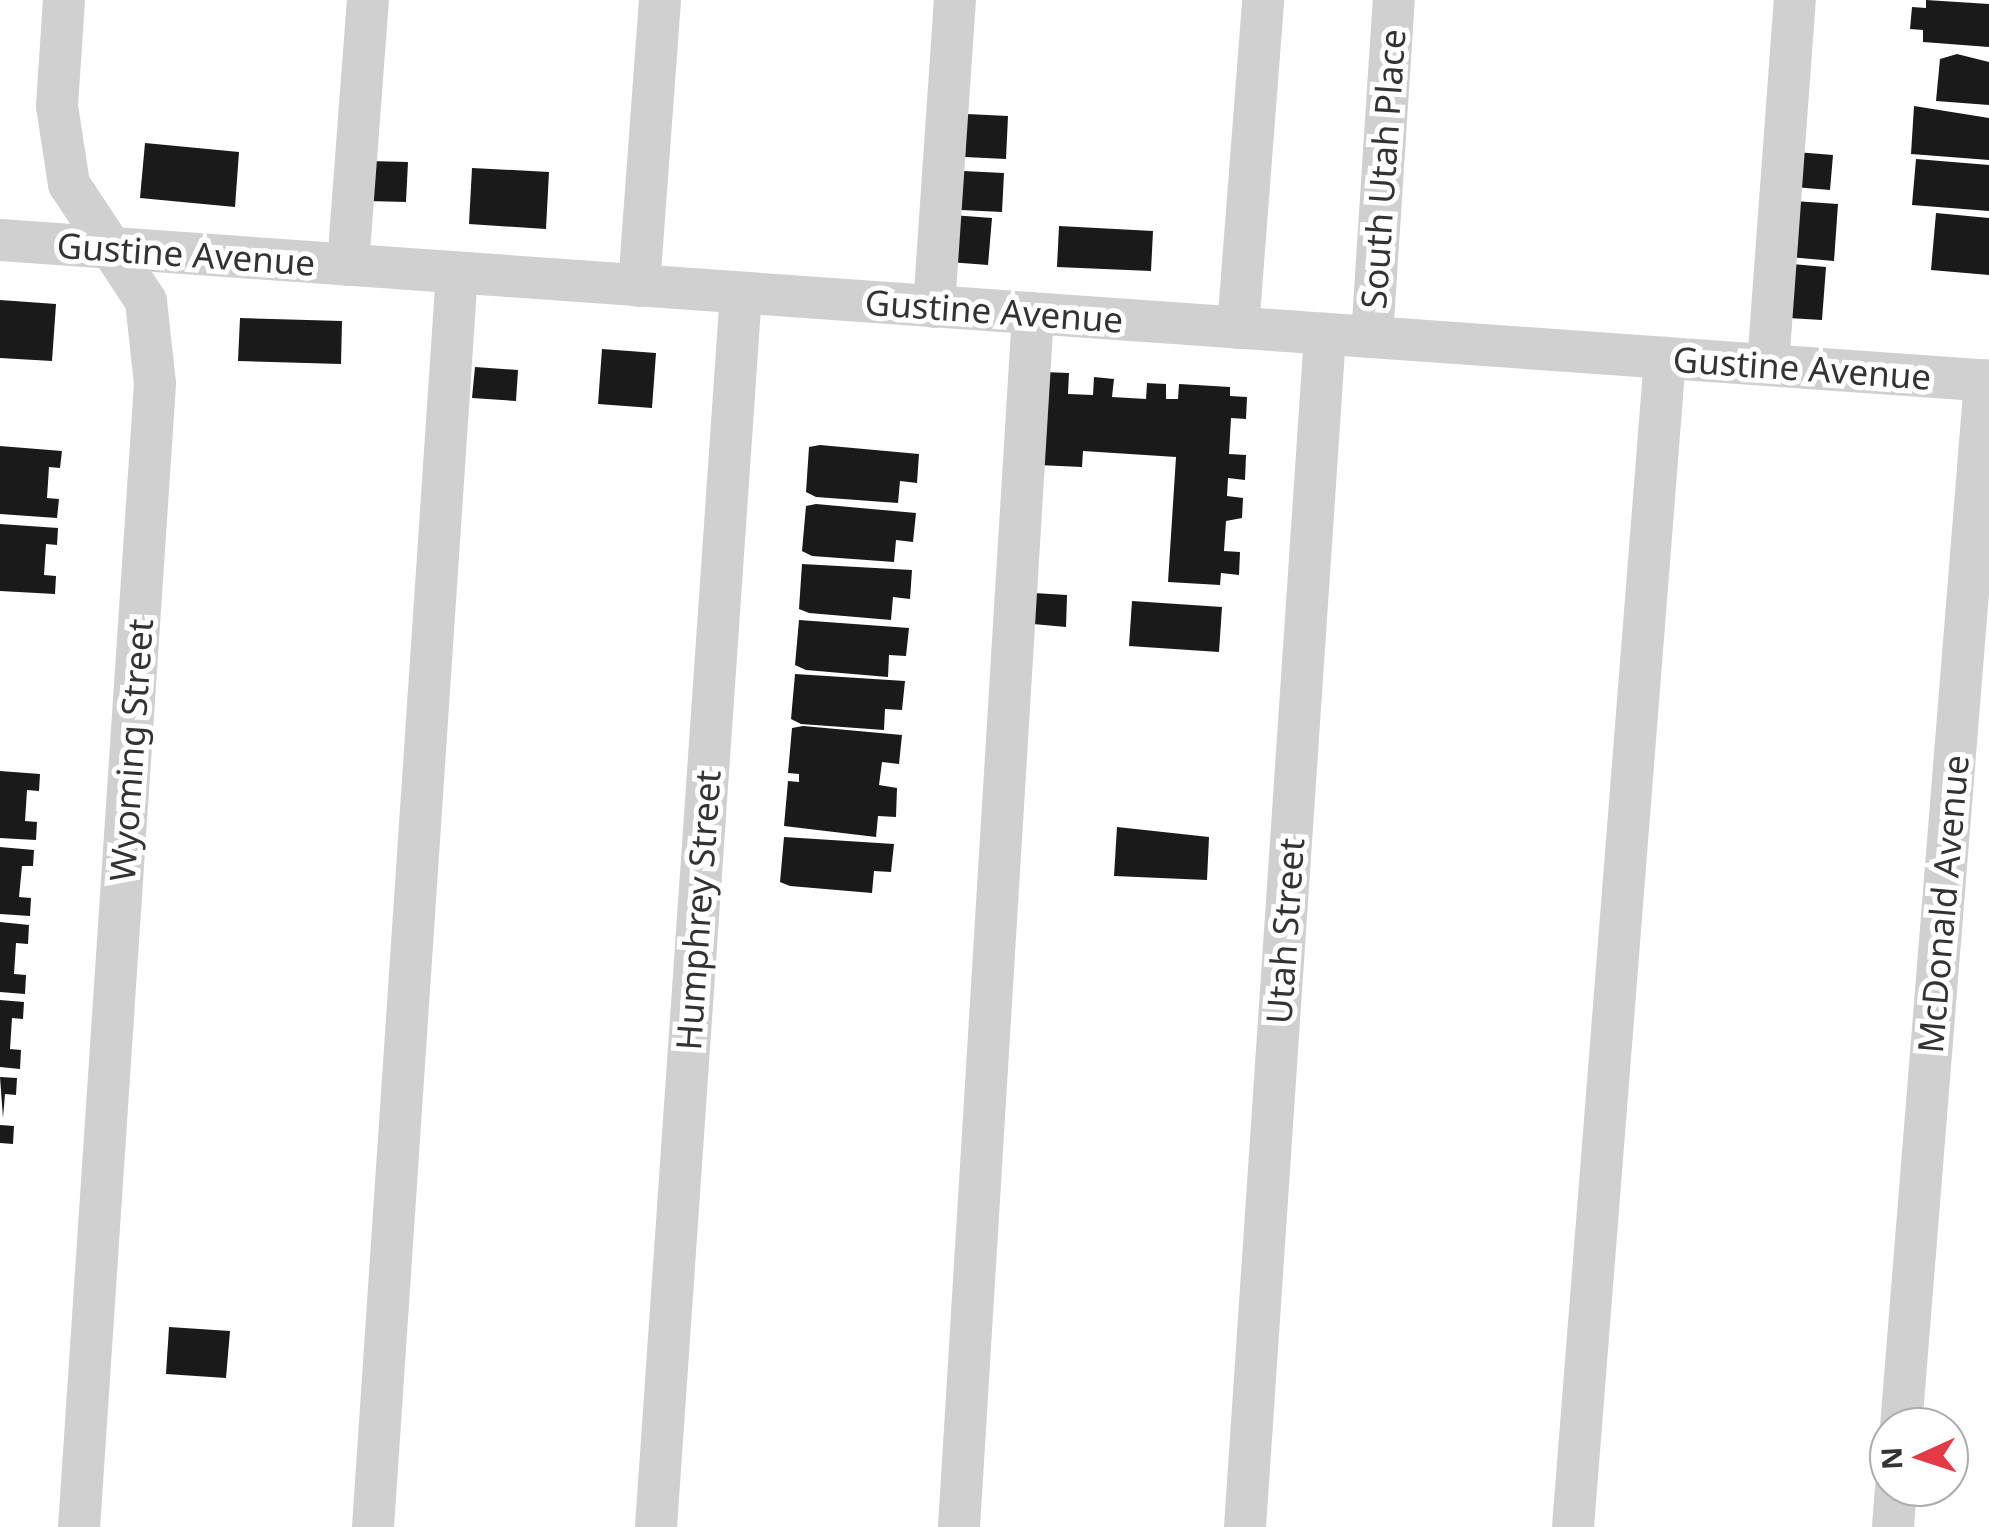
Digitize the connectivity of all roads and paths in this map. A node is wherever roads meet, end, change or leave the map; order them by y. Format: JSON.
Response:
{"nodes":[{"id":1,"x":64,"y":0,"type":"edge"},
{"id":2,"x":368,"y":0,"type":"edge"},
{"id":3,"x":660,"y":0,"type":"edge"},
{"id":4,"x":955,"y":0,"type":"edge"},
{"id":5,"x":1263,"y":0,"type":"edge"},
{"id":6,"x":1394,"y":0,"type":"edge"},
{"id":7,"x":1795,"y":0,"type":"edge"},
{"id":8,"x":0,"y":240,"type":"edge"},
{"id":9,"x":106,"y":248,"type":"junction"},
{"id":10,"x":348,"y":265,"type":"junction"},
{"id":11,"x":457,"y":273,"type":"junction"},
{"id":12,"x":638,"y":286,"type":"junction"},
{"id":13,"x":742,"y":293,"type":"junction"},
{"id":14,"x":934,"y":307,"type":"junction"},
{"id":15,"x":1033,"y":314,"type":"junction"},
{"id":16,"x":1238,"y":328,"type":"junction"},
{"id":17,"x":1325,"y":334,"type":"junction"},
{"id":18,"x":1372,"y":337,"type":"junction"},
{"id":19,"x":1665,"y":358,"type":"junction"},
{"id":20,"x":1768,"y":365,"type":"junction"},
{"id":21,"x":1987,"y":381,"type":"edge"},
{"id":22,"x":1903,"y":1407,"type":"edge"},
{"id":23,"x":80,"y":1527,"type":"edge"},
{"id":24,"x":373,"y":1527,"type":"edge"},
{"id":25,"x":656,"y":1527,"type":"edge"},
{"id":26,"x":959,"y":1527,"type":"edge"},
{"id":27,"x":1245,"y":1527,"type":"edge"},
{"id":28,"x":1573,"y":1527,"type":"edge"}],
"edges":[{"from":1,"to":9,"type":"street","name":"Wyoming Street"},
{"from":2,"to":10,"type":"street"},
{"from":3,"to":12,"type":"street"},
{"from":4,"to":14,"type":"street"},
{"from":5,"to":16,"type":"street"},
{"from":6,"to":18,"type":"street","name":"South Utah Place"},
{"from":7,"to":20,"type":"street"},
{"from":8,"to":9,"type":"street","name":"Gustine Avenue"},
{"from":9,"to":10,"type":"street","name":"Gustine Avenue"},
{"from":9,"to":23,"type":"street","name":"Wyoming Street"},
{"from":10,"to":11,"type":"street","name":"Gustine Avenue"},
{"from":11,"to":12,"type":"street","name":"Gustine Avenue"},
{"from":11,"to":24,"type":"street"},
{"from":12,"to":13,"type":"street","name":"Gustine Avenue"},
{"from":13,"to":14,"type":"street","name":"Gustine Avenue"},
{"from":13,"to":25,"type":"street","name":"Humphrey Street"},
{"from":14,"to":15,"type":"street","name":"Gustine Avenue"},
{"from":15,"to":16,"type":"street","name":"Gustine Avenue"},
{"from":15,"to":26,"type":"street"},
{"from":16,"to":17,"type":"street","name":"Gustine Avenue"},
{"from":17,"to":18,"type":"street","name":"Gustine Avenue"},
{"from":17,"to":27,"type":"street","name":"Utah Street"},
{"from":18,"to":19,"type":"street","name":"Gustine Avenue"},
{"from":19,"to":20,"type":"street","name":"Gustine Avenue"},
{"from":19,"to":28,"type":"street"},
{"from":20,"to":21,"type":"street","name":"Gustine Avenue"},
{"from":21,"to":22,"type":"street","name":"McDonald Avenue"}]}
